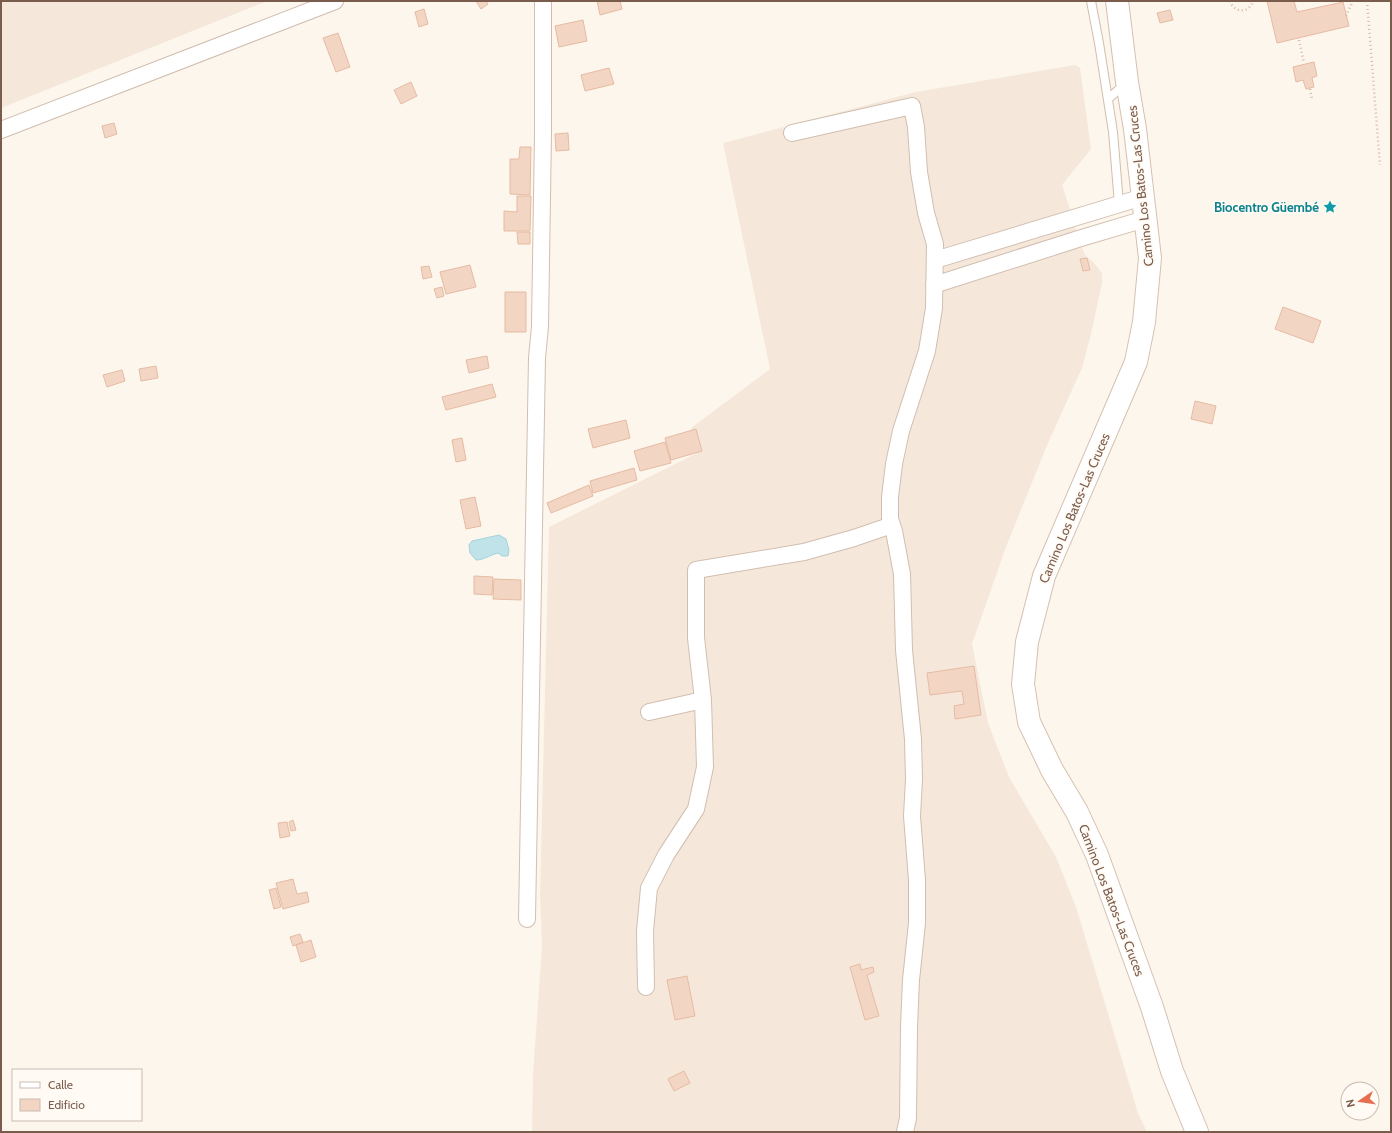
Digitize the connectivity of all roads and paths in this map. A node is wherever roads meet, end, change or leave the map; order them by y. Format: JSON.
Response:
{"nodes":[{"id":1,"x":335,"y":1,"type":"edge"},
{"id":2,"x":543,"y":1,"type":"edge"},
{"id":3,"x":1092,"y":1,"type":"edge"},
{"id":4,"x":1117,"y":1,"type":"edge"},
{"id":5,"x":1230,"y":1,"type":"edge"},
{"id":6,"x":1253,"y":1,"type":"edge"},
{"id":7,"x":1352,"y":1,"type":"edge"},
{"id":8,"x":1367,"y":1,"type":"edge"},
{"id":9,"x":1346,"y":16,"type":"dead end"},
{"id":10,"x":1299,"y":40,"type":"dead end"},
{"id":11,"x":1304,"y":63,"type":"dead end"},
{"id":12,"x":1127,"y":82,"type":"junction"},
{"id":13,"x":1310,"y":89,"type":"dead end"},
{"id":14,"x":1108,"y":99,"type":"junction"},
{"id":15,"x":1312,"y":99,"type":"dead end"},
{"id":16,"x":1,"y":130,"type":"edge"},
{"id":17,"x":792,"y":133,"type":"dead end"},
{"id":18,"x":1380,"y":165,"type":"dead end"},
{"id":19,"x":1143,"y":196,"type":"junction"},
{"id":20,"x":1119,"y":204,"type":"junction"},
{"id":21,"x":1145,"y":219,"type":"junction"},
{"id":22,"x":935,"y":260,"type":"junction"},
{"id":23,"x":934,"y":285,"type":"junction"},
{"id":24,"x":892,"y":524,"type":"junction"},
{"id":25,"x":703,"y":700,"type":"junction"},
{"id":26,"x":649,"y":712,"type":"dead end"},
{"id":27,"x":527,"y":919,"type":"dead end"},
{"id":28,"x":646,"y":987,"type":"dead end"},
{"id":29,"x":905,"y":1132,"type":"edge"},
{"id":30,"x":1197,"y":1132,"type":"edge"}],
"edges":[{"from":1,"to":16,"type":"street"},
{"from":2,"to":27,"type":"street"},
{"from":3,"to":14,"type":"lane"},
{"from":4,"to":12,"type":"street","name":"Camino Los Batos-Las Cruces"},
{"from":5,"to":6,"type":"path"},
{"from":7,"to":9,"type":"path"},
{"from":8,"to":18,"type":"path"},
{"from":10,"to":11,"type":"path"},
{"from":12,"to":14,"type":"lane"},
{"from":12,"to":19,"type":"street","name":"Camino Los Batos-Las Cruces"},
{"from":13,"to":15,"type":"path"},
{"from":14,"to":20,"type":"lane"},
{"from":17,"to":22,"type":"street"},
{"from":19,"to":20,"type":"street"},
{"from":19,"to":21,"type":"street","name":"Camino Los Batos-Las Cruces"},
{"from":20,"to":22,"type":"street"},
{"from":21,"to":23,"type":"street"},
{"from":21,"to":30,"type":"street","name":"Camino Los Batos-Las Cruces"},
{"from":22,"to":23,"type":"street"},
{"from":23,"to":24,"type":"street"},
{"from":24,"to":25,"type":"street"},
{"from":24,"to":29,"type":"street"},
{"from":25,"to":26,"type":"street"},
{"from":25,"to":28,"type":"street"}]}
